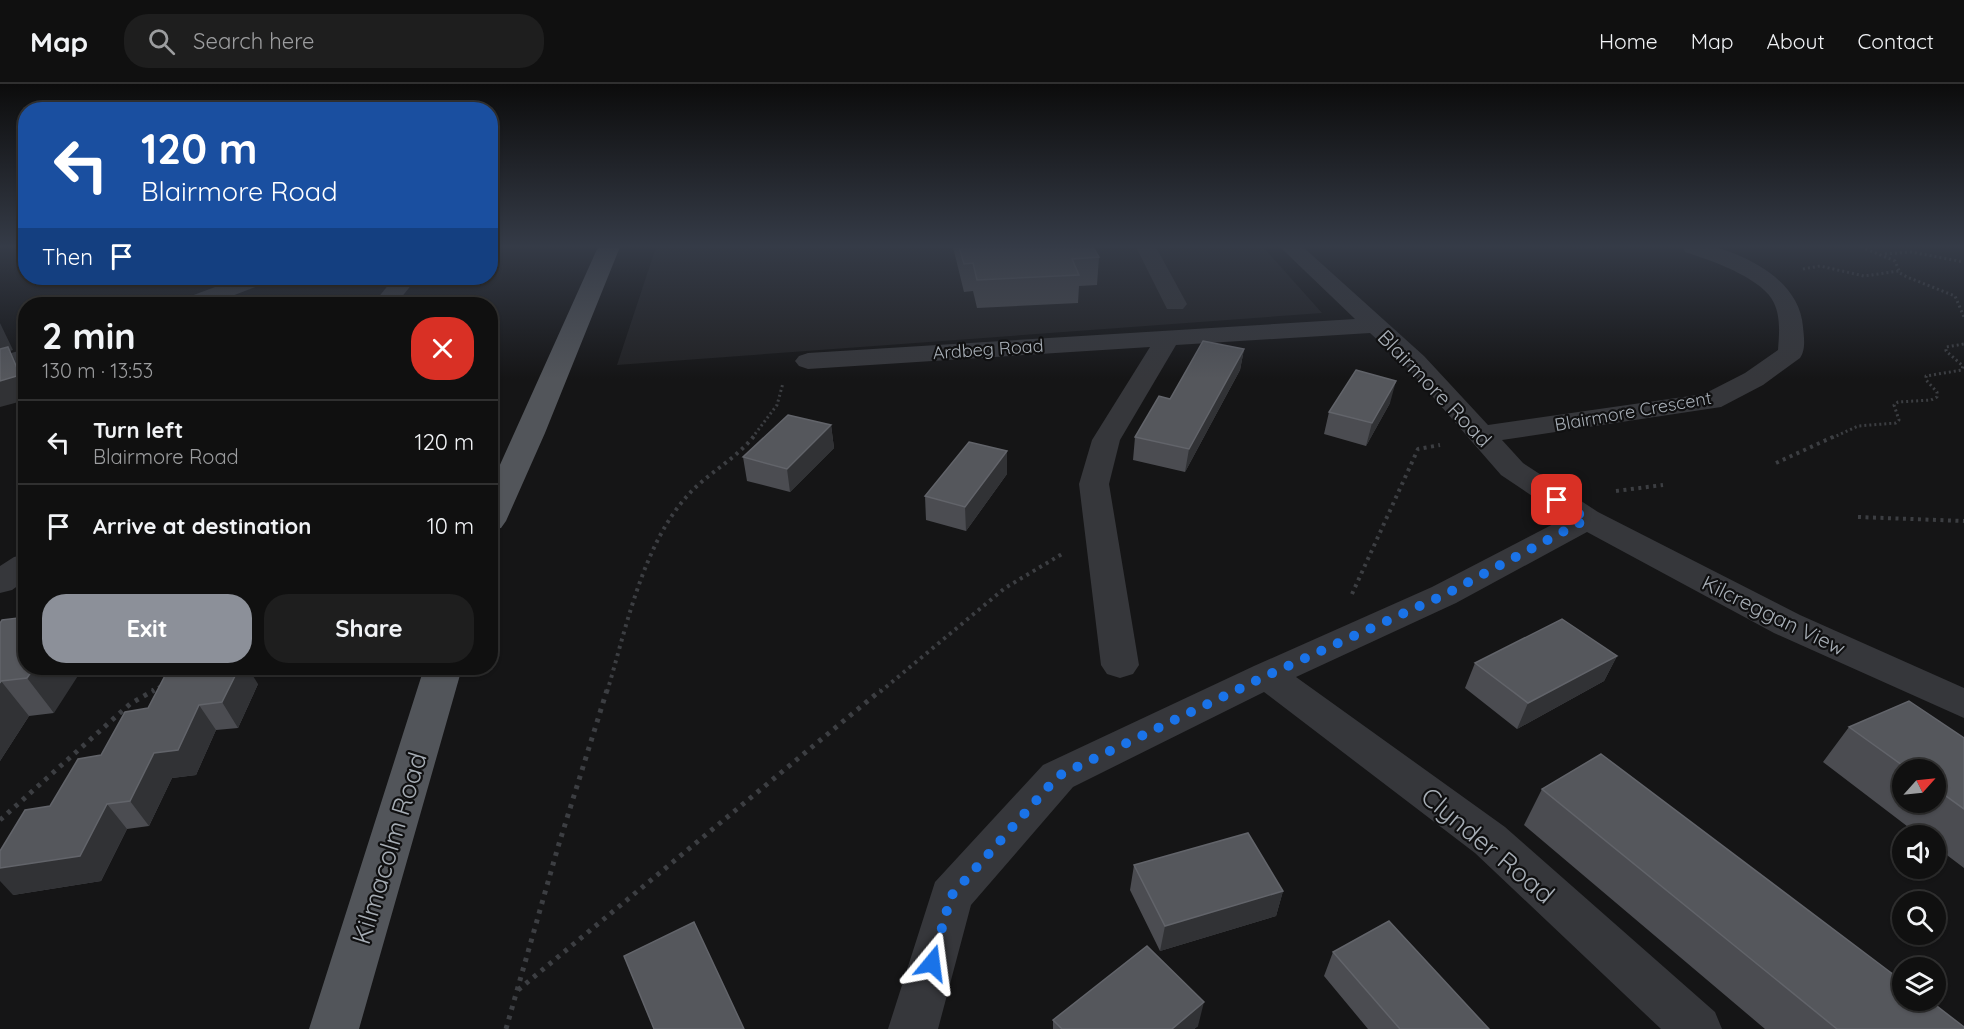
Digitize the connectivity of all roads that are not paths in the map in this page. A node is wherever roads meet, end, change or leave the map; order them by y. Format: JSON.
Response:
{"nodes":[{"id":1,"x":211,"y":291,"type":"edge"},
{"id":2,"x":591,"y":291,"type":"edge"},
{"id":3,"x":1168,"y":291,"type":"edge"},
{"id":4,"x":1338,"y":291,"type":"edge"},
{"id":5,"x":1776,"y":291,"type":"edge"},
{"id":6,"x":194,"y":296,"type":"edge"},
{"id":7,"x":1175,"y":304,"type":"dead end"},
{"id":8,"x":1374,"y":325,"type":"junction"},
{"id":9,"x":1168,"y":338,"type":"junction"},
{"id":10,"x":18,"y":359,"type":"edge"},
{"id":11,"x":808,"y":361,"type":"road end"},
{"id":12,"x":0,"y":364,"type":"edge"},
{"id":13,"x":1482,"y":435,"type":"junction"},
{"id":14,"x":498,"y":504,"type":"edge"},
{"id":15,"x":1587,"y":519,"type":"junction"},
{"id":16,"x":18,"y":570,"type":"edge"},
{"id":17,"x":0,"y":582,"type":"edge"},
{"id":18,"x":1120,"y":665,"type":"dead end"},
{"id":19,"x":441,"y":675,"type":"edge"},
{"id":20,"x":1268,"y":675,"type":"junction"},
{"id":21,"x":1964,"y":704,"type":"edge"},
{"id":22,"x":334,"y":1029,"type":"edge"},
{"id":23,"x":913,"y":1029,"type":"edge"},
{"id":24,"x":1697,"y":1029,"type":"edge"}],
"edges":[{"from":1,"to":6,"type":"street"},
{"from":2,"to":14,"type":"main road"},
{"from":3,"to":7,"type":"street"},
{"from":4,"to":8,"type":"street","name":"Blairmore Road"},
{"from":5,"to":13,"type":"street","name":"Blairmore Crescent"},
{"from":8,"to":9,"type":"street","name":"Ardbeg Road"},
{"from":8,"to":13,"type":"street","name":"Blairmore Road"},
{"from":9,"to":11,"type":"street","name":"Ardbeg Road"},
{"from":9,"to":18,"type":"street"},
{"from":10,"to":12,"type":"street"},
{"from":13,"to":15,"type":"street","name":"Blairmore Road"},
{"from":15,"to":20,"type":"street"},
{"from":15,"to":21,"type":"street","name":"Kilcreggan View"},
{"from":16,"to":17,"type":"street"},
{"from":19,"to":22,"type":"main road","name":"Kilmacolm Road"},
{"from":20,"to":23,"type":"street"},
{"from":20,"to":24,"type":"street","name":"Clynder Road"}]}
